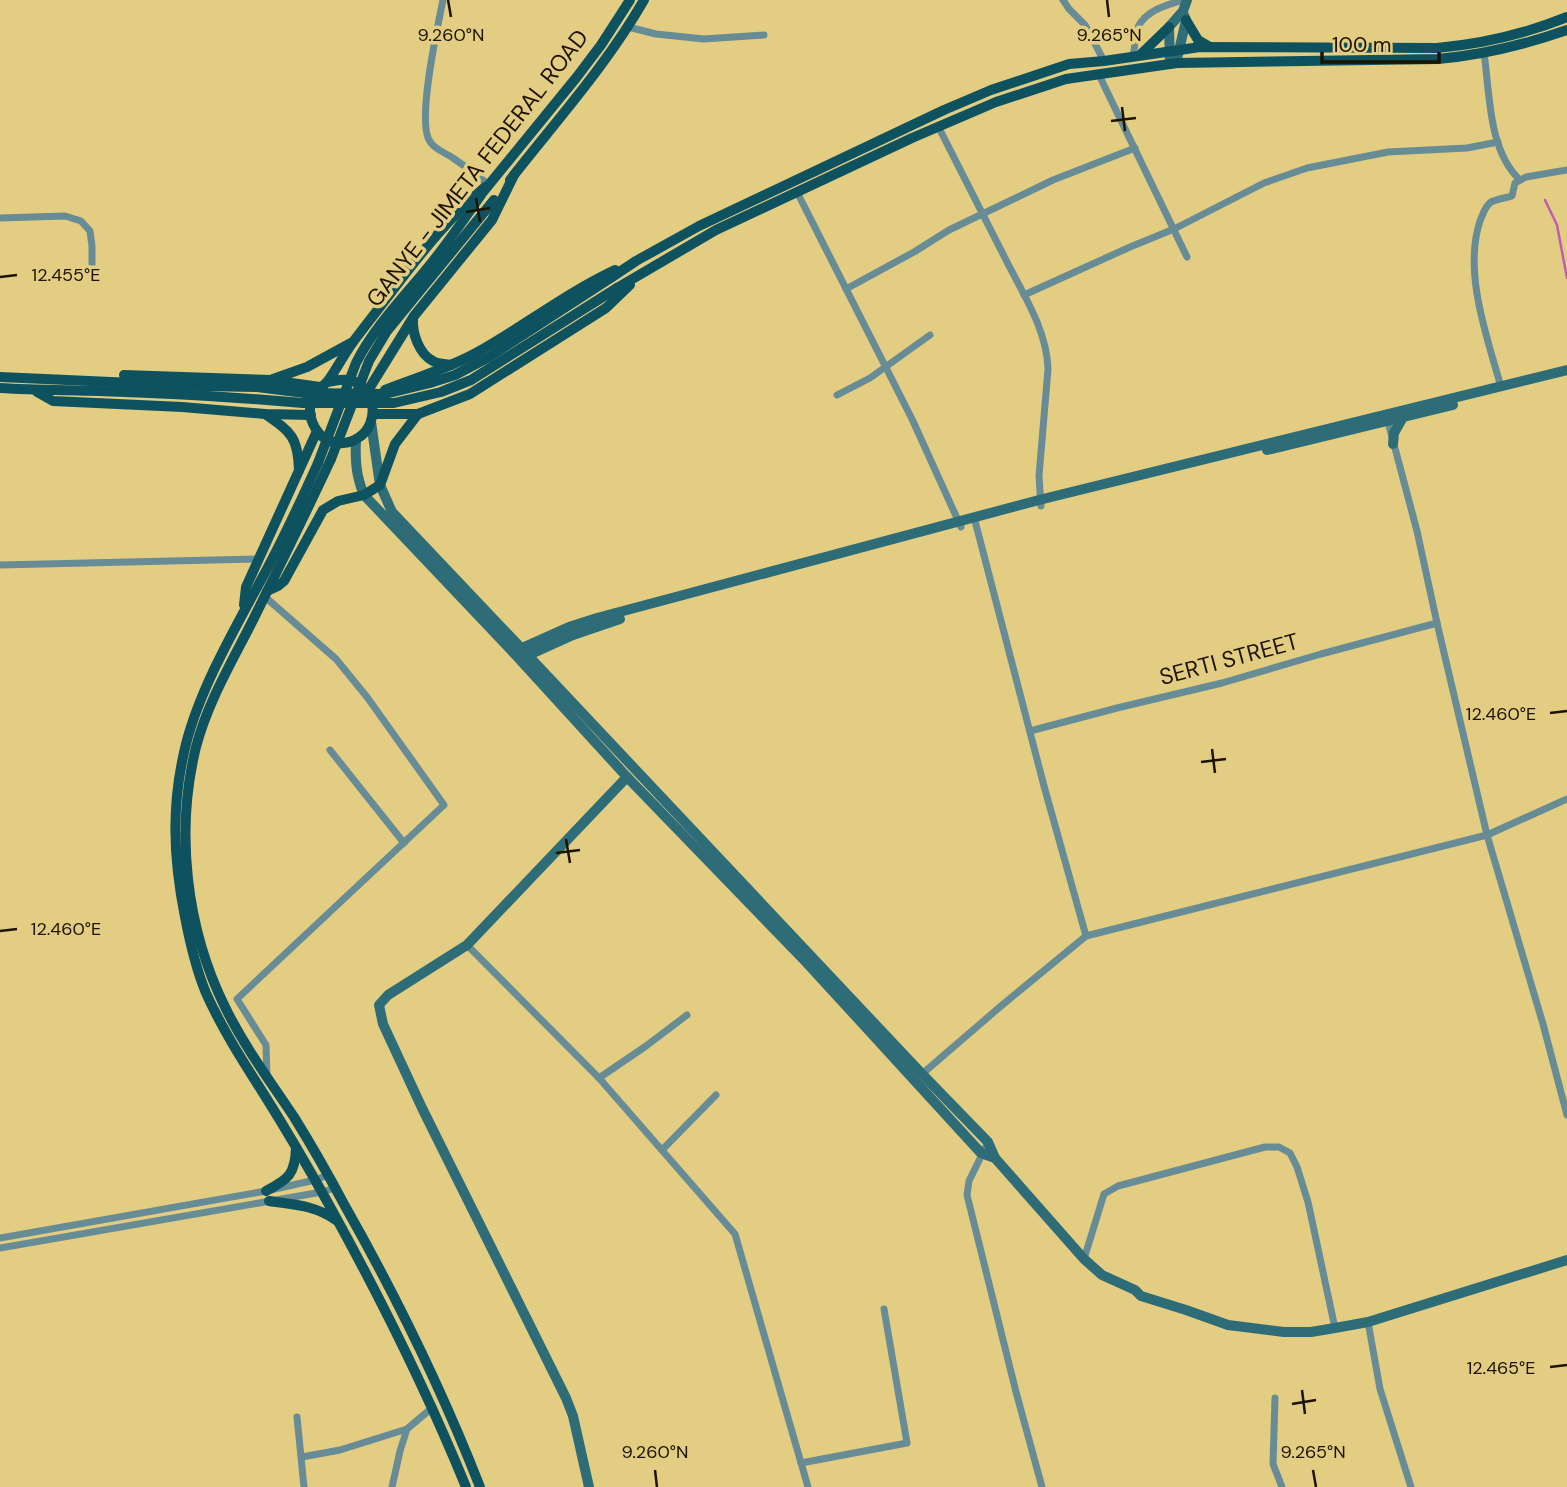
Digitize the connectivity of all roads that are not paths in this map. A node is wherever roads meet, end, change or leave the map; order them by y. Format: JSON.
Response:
{"nodes":[{"id":1,"x":443,"y":0,"type":"edge"},
{"id":2,"x":630,"y":0,"type":"edge"},
{"id":3,"x":644,"y":0,"type":"edge"},
{"id":4,"x":1063,"y":0,"type":"edge"},
{"id":5,"x":1184,"y":8,"type":"edge"},
{"id":6,"x":1567,"y":17,"type":"edge"},
{"id":7,"x":628,"y":27,"type":"junction"},
{"id":8,"x":1169,"y":27,"type":"junction"},
{"id":9,"x":1567,"y":30,"type":"edge"},
{"id":10,"x":764,"y":35,"type":"dead end"},
{"id":11,"x":1210,"y":47,"type":"junction"},
{"id":12,"x":1174,"y":51,"type":"junction"},
{"id":13,"x":1484,"y":53,"type":"junction"},
{"id":14,"x":1136,"y":56,"type":"junction"},
{"id":15,"x":1104,"y":61,"type":"junction"},
{"id":16,"x":1174,"y":64,"type":"junction"},
{"id":17,"x":1099,"y":75,"type":"junction"},
{"id":18,"x":938,"y":126,"type":"junction"},
{"id":19,"x":1498,"y":142,"type":"junction"},
{"id":20,"x":1135,"y":148,"type":"junction"},
{"id":21,"x":1567,"y":170,"type":"edge"},
{"id":22,"x":513,"y":175,"type":"junction"},
{"id":23,"x":1520,"y":180,"type":"junction"},
{"id":24,"x":485,"y":189,"type":"junction"},
{"id":25,"x":797,"y":192,"type":"junction"},
{"id":26,"x":983,"y":214,"type":"junction"},
{"id":27,"x":0,"y":218,"type":"edge"},
{"id":28,"x":1174,"y":229,"type":"junction"},
{"id":29,"x":1187,"y":257,"type":"dead end"},
{"id":30,"x":636,"y":261,"type":"junction"},
{"id":31,"x":92,"y":268,"type":"dead end"},
{"id":32,"x":646,"y":270,"type":"junction"},
{"id":33,"x":614,"y":283,"type":"junction"},
{"id":34,"x":846,"y":289,"type":"junction"},
{"id":35,"x":1024,"y":295,"type":"junction"},
{"id":36,"x":414,"y":316,"type":"junction"},
{"id":37,"x":930,"y":335,"type":"dead end"},
{"id":38,"x":353,"y":342,"type":"junction"},
{"id":39,"x":452,"y":365,"type":"junction"},
{"id":40,"x":885,"y":366,"type":"junction"},
{"id":41,"x":1567,"y":370,"type":"edge"},
{"id":42,"x":1567,"y":376,"type":"edge"},
{"id":43,"x":0,"y":377,"type":"edge"},
{"id":44,"x":34,"y":377,"type":"junction"},
{"id":45,"x":270,"y":380,"type":"junction"},
{"id":46,"x":52,"y":385,"type":"junction"},
{"id":47,"x":324,"y":385,"type":"junction"},
{"id":48,"x":1501,"y":387,"type":"junction"},
{"id":49,"x":0,"y":388,"type":"edge"},
{"id":50,"x":34,"y":390,"type":"junction"},
{"id":51,"x":368,"y":394,"type":"junction"},
{"id":52,"x":837,"y":395,"type":"dead end"},
{"id":53,"x":265,"y":414,"type":"junction"},
{"id":54,"x":418,"y":414,"type":"junction"},
{"id":55,"x":310,"y":415,"type":"junction"},
{"id":56,"x":1387,"y":417,"type":"junction"},
{"id":57,"x":1404,"y":417,"type":"junction"},
{"id":58,"x":372,"y":418,"type":"junction"},
{"id":59,"x":317,"y":431,"type":"junction"},
{"id":60,"x":356,"y":440,"type":"junction"},
{"id":61,"x":1394,"y":444,"type":"junction"},
{"id":62,"x":299,"y":473,"type":"junction"},
{"id":63,"x":380,"y":485,"type":"junction"},
{"id":64,"x":364,"y":495,"type":"junction"},
{"id":65,"x":1040,"y":503,"type":"junction"},
{"id":66,"x":975,"y":521,"type":"junction"},
{"id":67,"x":960,"y":524,"type":"junction"},
{"id":68,"x":259,"y":559,"type":"junction"},
{"id":69,"x":0,"y":565,"type":"edge"},
{"id":70,"x":266,"y":594,"type":"junction"},
{"id":71,"x":244,"y":609,"type":"junction"},
{"id":72,"x":1437,"y":624,"type":"junction"},
{"id":73,"x":520,"y":654,"type":"junction"},
{"id":74,"x":1030,"y":731,"type":"junction"},
{"id":75,"x":330,"y":750,"type":"dead end"},
{"id":76,"x":627,"y":777,"type":"junction"},
{"id":77,"x":1567,"y":799,"type":"edge"},
{"id":78,"x":1487,"y":835,"type":"junction"},
{"id":79,"x":404,"y":843,"type":"junction"},
{"id":80,"x":1086,"y":936,"type":"junction"},
{"id":81,"x":467,"y":944,"type":"junction"},
{"id":82,"x":687,"y":1016,"type":"dead end"},
{"id":83,"x":922,"y":1074,"type":"junction"},
{"id":84,"x":267,"y":1077,"type":"junction"},
{"id":85,"x":598,"y":1078,"type":"junction"},
{"id":86,"x":716,"y":1095,"type":"dead end"},
{"id":87,"x":1567,"y":1115,"type":"edge"},
{"id":88,"x":988,"y":1142,"type":"junction"},
{"id":89,"x":296,"y":1148,"type":"junction"},
{"id":90,"x":662,"y":1150,"type":"junction"},
{"id":91,"x":981,"y":1153,"type":"junction"},
{"id":92,"x":995,"y":1158,"type":"junction"},
{"id":93,"x":328,"y":1175,"type":"junction"},
{"id":94,"x":315,"y":1180,"type":"junction"},
{"id":95,"x":335,"y":1188,"type":"junction"},
{"id":96,"x":322,"y":1192,"type":"junction"},
{"id":97,"x":268,"y":1196,"type":"junction"},
{"id":98,"x":338,"y":1221,"type":"junction"},
{"id":99,"x":0,"y":1238,"type":"edge"},
{"id":100,"x":0,"y":1248,"type":"edge"},
{"id":101,"x":1084,"y":1259,"type":"junction"},
{"id":102,"x":1567,"y":1260,"type":"edge"},
{"id":103,"x":884,"y":1310,"type":"dead end"},
{"id":104,"x":1368,"y":1322,"type":"junction"},
{"id":105,"x":1335,"y":1328,"type":"junction"},
{"id":106,"x":1275,"y":1398,"type":"dead end"},
{"id":107,"x":433,"y":1408,"type":"junction"},
{"id":108,"x":297,"y":1417,"type":"dead end"},
{"id":109,"x":407,"y":1429,"type":"junction"},
{"id":110,"x":302,"y":1457,"type":"junction"},
{"id":111,"x":801,"y":1463,"type":"junction"},
{"id":112,"x":304,"y":1487,"type":"edge"},
{"id":113,"x":392,"y":1487,"type":"edge"},
{"id":114,"x":466,"y":1487,"type":"edge"},
{"id":115,"x":480,"y":1487,"type":"edge"},
{"id":116,"x":589,"y":1487,"type":"edge"},
{"id":117,"x":808,"y":1487,"type":"edge"},
{"id":118,"x":1042,"y":1487,"type":"edge"},
{"id":119,"x":1282,"y":1487,"type":"edge"},
{"id":120,"x":1411,"y":1487,"type":"edge"}],
"edges":[{"from":1,"to":24,"type":"street"},
{"from":2,"to":24,"type":"main road","name":"GANYE - JIMETA FEDERAL ROAD"},
{"from":3,"to":7,"type":"main road","name":"GANYE - JIMETA FEDERAL ROAD"},
{"from":4,"to":15,"type":"street"},
{"from":5,"to":8,"type":"main road"},
{"from":5,"to":11,"type":"main road"},
{"from":5,"to":12,"type":"main road"},
{"from":5,"to":14,"type":"street"},
{"from":6,"to":11,"type":"main road"},
{"from":7,"to":10,"type":"street"},
{"from":7,"to":22,"type":"main road","name":"GANYE - JIMETA FEDERAL ROAD"},
{"from":8,"to":12,"type":"main road"},
{"from":8,"to":14,"type":"main road"},
{"from":9,"to":13,"type":"main road"},
{"from":11,"to":12,"type":"main road"},
{"from":12,"to":14,"type":"main road"},
{"from":12,"to":16,"type":"main road"},
{"from":13,"to":16,"type":"main road"},
{"from":13,"to":19,"type":"street"},
{"from":14,"to":15,"type":"main road"},
{"from":15,"to":30,"type":"main road"},
{"from":16,"to":17,"type":"main road"},
{"from":17,"to":18,"type":"main road"},
{"from":17,"to":20,"type":"street"},
{"from":18,"to":25,"type":"main road"},
{"from":18,"to":26,"type":"street"},
{"from":19,"to":23,"type":"street"},
{"from":19,"to":28,"type":"street"},
{"from":20,"to":26,"type":"street"},
{"from":20,"to":28,"type":"street"},
{"from":21,"to":23,"type":"street"},
{"from":22,"to":36,"type":"main road"},
{"from":22,"to":70,"type":"main road","name":"GANYE - JIMETA FEDERAL ROAD","bridge":true},
{"from":23,"to":48,"type":"street"},
{"from":24,"to":38,"type":"main road"},
{"from":24,"to":71,"type":"main road","name":"GANYE - JIMETA FEDERAL ROAD","bridge":true},
{"from":25,"to":32,"type":"main road"},
{"from":25,"to":34,"type":"street"},
{"from":26,"to":34,"type":"street"},
{"from":26,"to":35,"type":"street"},
{"from":27,"to":31,"type":"street"},
{"from":28,"to":29,"type":"street"},
{"from":28,"to":35,"type":"street"},
{"from":30,"to":33,"type":"main road"},
{"from":30,"to":39,"type":"main road"},
{"from":32,"to":33,"type":"main road"},
{"from":32,"to":54,"type":"main road"},
{"from":33,"to":46,"type":"main road","bridge":true},
{"from":34,"to":40,"type":"street"},
{"from":35,"to":65,"type":"street"},
{"from":36,"to":39,"type":"main road"},
{"from":36,"to":51,"type":"main road"},
{"from":37,"to":40,"type":"street"},
{"from":38,"to":45,"type":"main road"},
{"from":38,"to":47,"type":"main road"},
{"from":39,"to":51,"type":"main road"},
{"from":40,"to":52,"type":"street"},
{"from":40,"to":67,"type":"street"},
{"from":41,"to":48,"type":"main road"},
{"from":42,"to":57,"type":"main road"},
{"from":43,"to":44,"type":"main road"},
{"from":44,"to":45,"type":"main road"},
{"from":44,"to":46,"type":"main road"},
{"from":45,"to":47,"type":"main road"},
{"from":46,"to":50,"type":"main road"},
{"from":47,"to":51,"type":"main road"},
{"from":47,"to":55,"type":"main road"},
{"from":48,"to":56,"type":"main road"},
{"from":49,"to":50,"type":"main road"},
{"from":50,"to":53,"type":"main road"},
{"from":51,"to":58,"type":"main road"},
{"from":53,"to":55,"type":"main road"},
{"from":53,"to":62,"type":"main road"},
{"from":54,"to":58,"type":"main road"},
{"from":54,"to":63,"type":"main road"},
{"from":55,"to":59,"type":"main road"},
{"from":56,"to":57,"type":"main road"},
{"from":56,"to":61,"type":"street"},
{"from":56,"to":65,"type":"main road"},
{"from":57,"to":61,"type":"main road"},
{"from":58,"to":60,"type":"main road"},
{"from":58,"to":63,"type":"main road"},
{"from":59,"to":60,"type":"main road"},
{"from":59,"to":62,"type":"main road"},
{"from":60,"to":64,"type":"main road"},
{"from":61,"to":72,"type":"street"},
{"from":62,"to":68,"type":"main road"},
{"from":63,"to":64,"type":"main road"},
{"from":63,"to":73,"type":"main road"},
{"from":64,"to":70,"type":"main road"},
{"from":64,"to":73,"type":"main road"},
{"from":65,"to":66,"type":"main road"},
{"from":66,"to":67,"type":"main road"},
{"from":66,"to":74,"type":"street"},
{"from":67,"to":73,"type":"main road"},
{"from":68,"to":69,"type":"street"},
{"from":68,"to":71,"type":"main road"},
{"from":70,"to":79,"type":"street"},
{"from":70,"to":84,"type":"main road","name":"GANYE - JIMETA FEDERAL ROAD"},
{"from":71,"to":89,"type":"main road"},
{"from":72,"to":74,"type":"street","name":"SERTI STREET"},
{"from":72,"to":78,"type":"street"},
{"from":73,"to":76,"type":"main road"},
{"from":73,"to":83,"type":"main road"},
{"from":74,"to":80,"type":"street"},
{"from":75,"to":79,"type":"street"},
{"from":76,"to":81,"type":"main road"},
{"from":76,"to":91,"type":"main road"},
{"from":77,"to":78,"type":"street"},
{"from":78,"to":80,"type":"street"},
{"from":78,"to":87,"type":"street"},
{"from":79,"to":84,"type":"street"},
{"from":80,"to":83,"type":"street"},
{"from":81,"to":85,"type":"street"},
{"from":81,"to":116,"type":"main road"},
{"from":82,"to":85,"type":"street"},
{"from":83,"to":88,"type":"main road"},
{"from":84,"to":93,"type":"main road","name":"GANYE - JIMETA FEDERAL ROAD"},
{"from":85,"to":90,"type":"street"},
{"from":86,"to":90,"type":"street"},
{"from":88,"to":91,"type":"street"},
{"from":88,"to":92,"type":"main road"},
{"from":89,"to":94,"type":"main road"},
{"from":89,"to":97,"type":"main road"},
{"from":90,"to":111,"type":"street"},
{"from":91,"to":92,"type":"main road"},
{"from":91,"to":118,"type":"street"},
{"from":92,"to":101,"type":"main road"},
{"from":93,"to":94,"type":"street"},
{"from":93,"to":95,"type":"main road","name":"GANYE - JIMETA FEDERAL ROAD"},
{"from":94,"to":96,"type":"main road"},
{"from":94,"to":97,"type":"street"},
{"from":95,"to":96,"type":"street"},
{"from":95,"to":115,"type":"main road","name":"GANYE - JIMETA FEDERAL ROAD"},
{"from":96,"to":97,"type":"street"},
{"from":96,"to":98,"type":"main road"},
{"from":97,"to":98,"type":"main road"},
{"from":97,"to":99,"type":"street"},
{"from":97,"to":100,"type":"street"},
{"from":98,"to":107,"type":"main road"},
{"from":101,"to":105,"type":"main road"},
{"from":101,"to":105,"type":"street"},
{"from":102,"to":104,"type":"main road"},
{"from":103,"to":111,"type":"street"},
{"from":104,"to":105,"type":"main road"},
{"from":104,"to":120,"type":"street"},
{"from":106,"to":119,"type":"street"},
{"from":107,"to":109,"type":"street"},
{"from":107,"to":114,"type":"main road"},
{"from":108,"to":110,"type":"street"},
{"from":109,"to":110,"type":"street"},
{"from":109,"to":113,"type":"street"},
{"from":110,"to":112,"type":"street"},
{"from":111,"to":117,"type":"street"}]}
